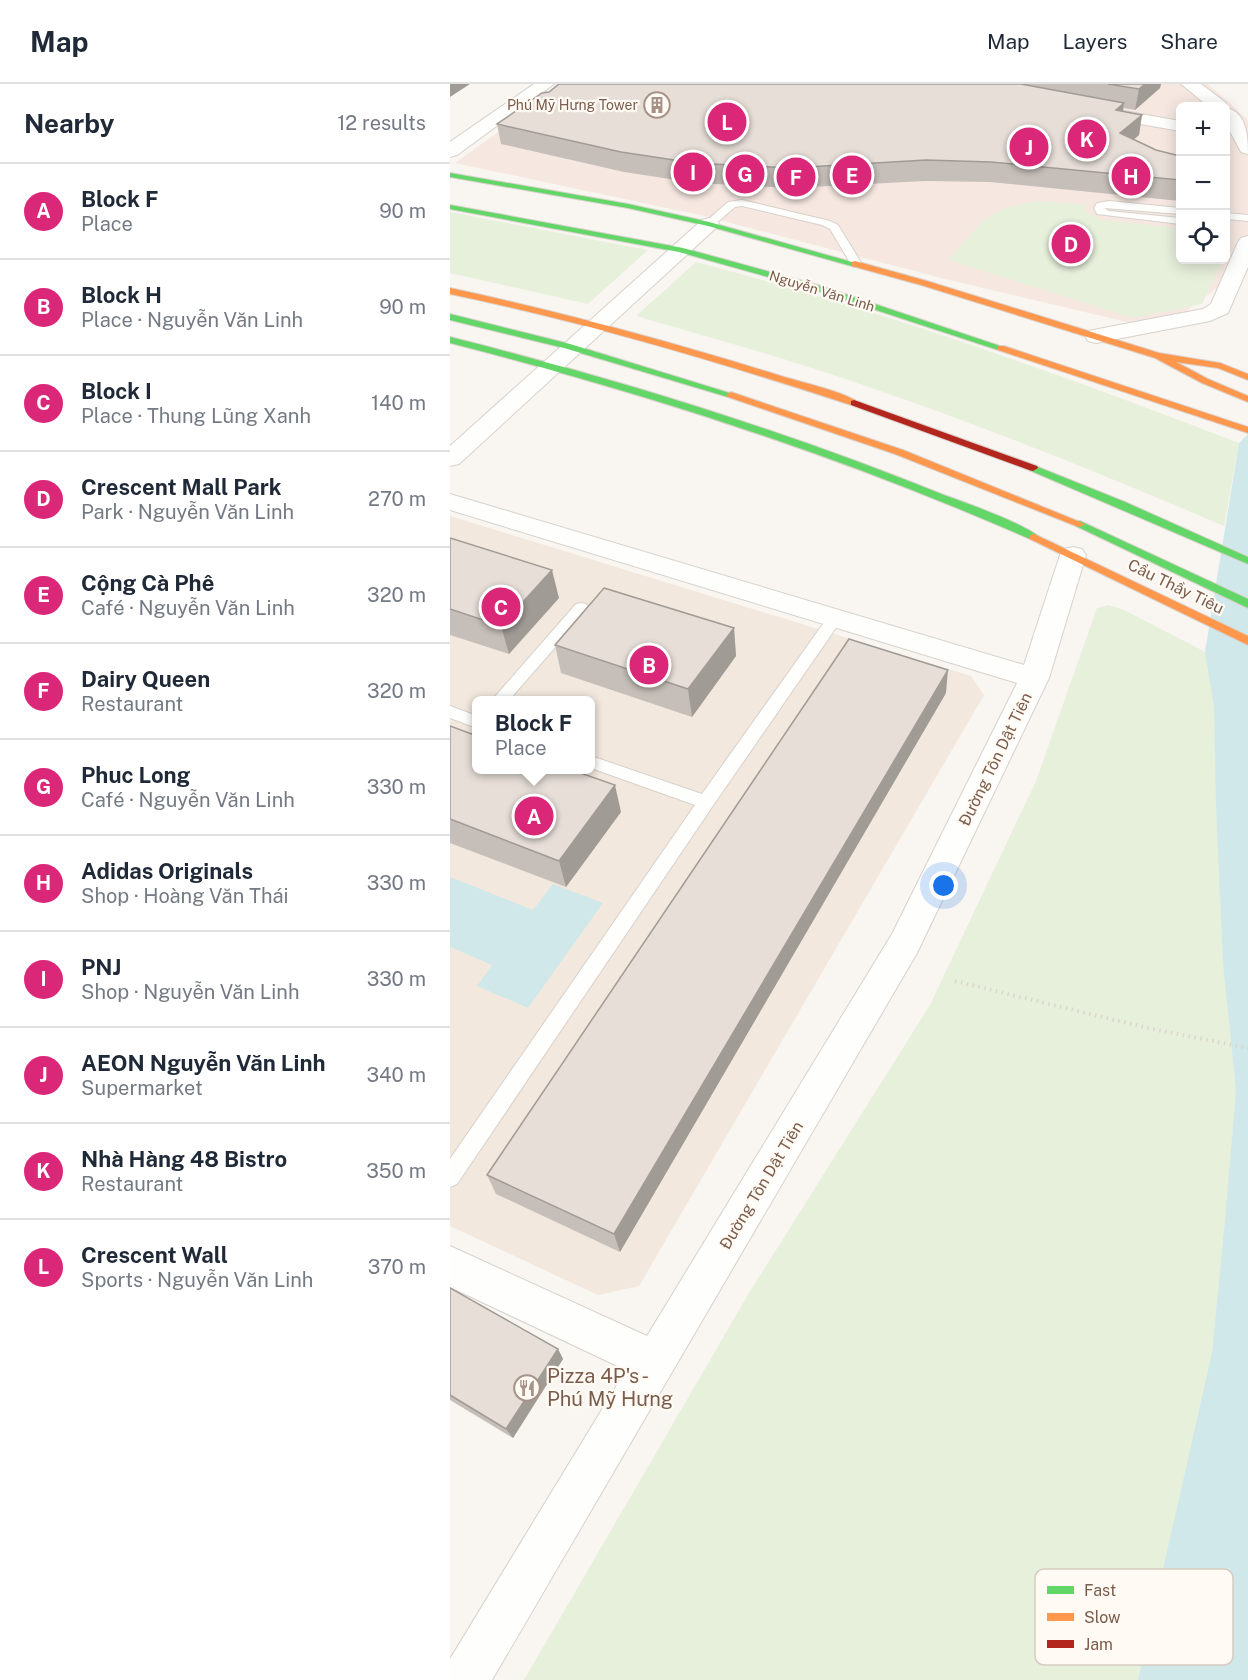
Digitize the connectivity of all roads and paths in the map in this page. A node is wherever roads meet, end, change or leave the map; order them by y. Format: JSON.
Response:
{"nodes":[{"id":1,"x":545,"y":84,"type":"edge"},
{"id":2,"x":1190,"y":84,"type":"edge"},
{"id":3,"x":1214,"y":102,"type":"edge"},
{"id":4,"x":513,"y":106,"type":"junction"},
{"id":5,"x":536,"y":107,"type":"edge"},
{"id":6,"x":1176,"y":118,"type":"edge"},
{"id":7,"x":1230,"y":121,"type":"edge"},
{"id":8,"x":1176,"y":125,"type":"edge"},
{"id":9,"x":1237,"y":136,"type":"edge"},
{"id":10,"x":450,"y":151,"type":"edge"},
{"id":11,"x":450,"y":175,"type":"edge"},
{"id":12,"x":450,"y":207,"type":"edge"},
{"id":13,"x":1176,"y":211,"type":"edge"},
{"id":14,"x":1230,"y":216,"type":"edge"},
{"id":15,"x":1248,"y":218,"type":"edge"},
{"id":16,"x":1176,"y":222,"type":"edge"},
{"id":17,"x":709,"y":224,"type":"junction"},
{"id":18,"x":1230,"y":226,"type":"edge"},
{"id":19,"x":1248,"y":228,"type":"edge"},
{"id":20,"x":1248,"y":242,"type":"edge"},
{"id":21,"x":680,"y":250,"type":"junction"},
{"id":22,"x":856,"y":264,"type":"junction"},
{"id":23,"x":450,"y":291,"type":"edge"},
{"id":24,"x":450,"y":317,"type":"edge"},
{"id":25,"x":597,"y":325,"type":"junction"},
{"id":26,"x":1096,"y":336,"type":"junction"},
{"id":27,"x":450,"y":340,"type":"edge"},
{"id":28,"x":573,"y":347,"type":"junction"},
{"id":29,"x":1158,"y":356,"type":"junction"},
{"id":30,"x":552,"y":366,"type":"junction"},
{"id":31,"x":1248,"y":376,"type":"edge"},
{"id":32,"x":1248,"y":399,"type":"edge"},
{"id":33,"x":1248,"y":430,"type":"edge"},
{"id":34,"x":450,"y":459,"type":"edge"},
{"id":35,"x":450,"y":502,"type":"edge"},
{"id":36,"x":1081,"y":559,"type":"junction"},
{"id":37,"x":1248,"y":561,"type":"edge"},
{"id":38,"x":1248,"y":604,"type":"edge"},
{"id":39,"x":580,"y":608,"type":"dead end"},
{"id":40,"x":835,"y":618,"type":"junction"},
{"id":41,"x":1248,"y":641,"type":"edge"},
{"id":42,"x":1034,"y":678,"type":"junction"},
{"id":43,"x":503,"y":696,"type":"edge"},
{"id":44,"x":450,"y":712,"type":"edge"},
{"id":45,"x":472,"y":720,"type":"edge"},
{"id":46,"x":595,"y":763,"type":"edge"},
{"id":47,"x":706,"y":802,"type":"junction"},
{"id":48,"x":955,"y":981,"type":"dead end"},
{"id":49,"x":1248,"y":1047,"type":"edge"},
{"id":50,"x":450,"y":1177,"type":"edge"},
{"id":51,"x":450,"y":1266,"type":"edge"},
{"id":52,"x":655,"y":1362,"type":"junction"},
{"id":53,"x":465,"y":1680,"type":"edge"}],
"edges":[{"from":1,"to":4,"type":"street"},
{"from":2,"to":3,"type":"street"},
{"from":4,"to":5,"type":"lane"},
{"from":4,"to":10,"type":"street"},
{"from":6,"to":8,"type":"street"},
{"from":7,"to":9,"type":"street"},
{"from":11,"to":17,"type":"main road"},
{"from":12,"to":21,"type":"main road","name":"Nguyễn Văn Linh"},
{"from":13,"to":16,"type":"lane"},
{"from":14,"to":15,"type":"lane"},
{"from":17,"to":21,"type":"street"},
{"from":17,"to":22,"type":"main road"},
{"from":17,"to":22,"type":"lane"},
{"from":18,"to":19,"type":"lane"},
{"from":20,"to":26,"type":"street"},
{"from":21,"to":25,"type":"street"},
{"from":21,"to":33,"type":"main road","name":"Nguyễn Văn Linh"},
{"from":22,"to":26,"type":"main road"},
{"from":23,"to":25,"type":"main road"},
{"from":24,"to":28,"type":"main road"},
{"from":25,"to":28,"type":"street"},
{"from":25,"to":37,"type":"main road"},
{"from":26,"to":29,"type":"main road"},
{"from":27,"to":30,"type":"main road"},
{"from":28,"to":30,"type":"street"},
{"from":28,"to":38,"type":"main road","name":"Cầu Thầy Tiêu"},
{"from":29,"to":31,"type":"main road"},
{"from":29,"to":32,"type":"main road"},
{"from":30,"to":34,"type":"street"},
{"from":30,"to":36,"type":"main road"},
{"from":35,"to":40,"type":"street"},
{"from":36,"to":41,"type":"main road","name":"Cầu Thầy Tiêu"},
{"from":36,"to":42,"type":"street","name":"Đường Tôn Dật Tiên"},
{"from":39,"to":43,"type":"lane"},
{"from":40,"to":42,"type":"street"},
{"from":40,"to":47,"type":"lane"},
{"from":42,"to":52,"type":"street","name":"Đường Tôn Dật Tiên"},
{"from":44,"to":45,"type":"lane"},
{"from":46,"to":47,"type":"lane"},
{"from":47,"to":50,"type":"lane"},
{"from":48,"to":49,"type":"path"},
{"from":51,"to":52,"type":"street"},
{"from":52,"to":53,"type":"street","name":"Đường Tôn Dật Tiên"}]}
